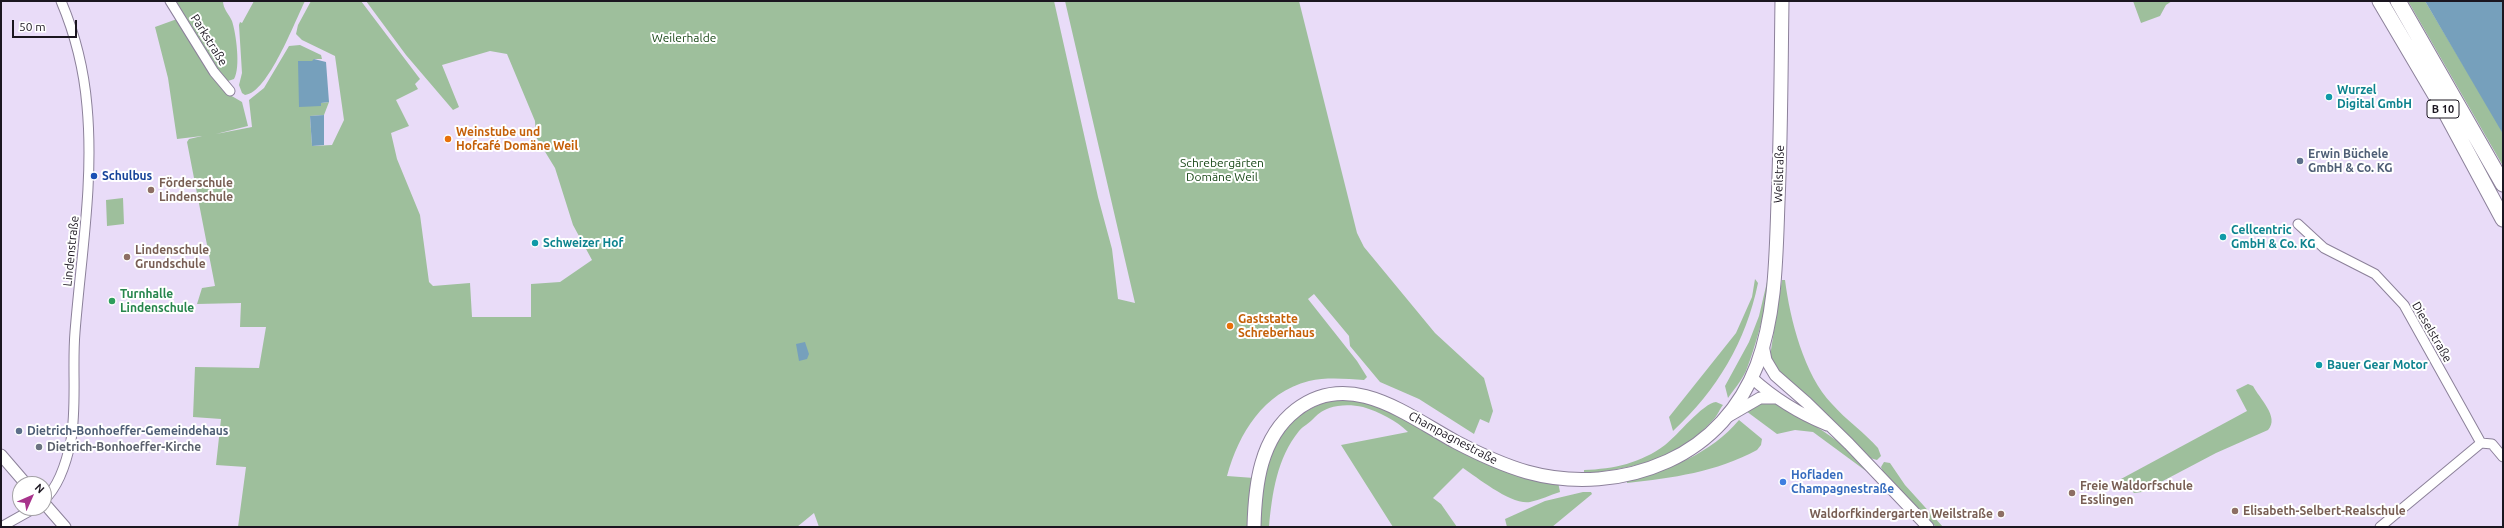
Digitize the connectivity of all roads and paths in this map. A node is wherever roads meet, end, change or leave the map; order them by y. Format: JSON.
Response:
{"nodes":[{"id":1,"x":60,"y":1,"type":"edge"},
{"id":2,"x":170,"y":1,"type":"edge"},
{"id":3,"x":1782,"y":1,"type":"edge"},
{"id":4,"x":2380,"y":1,"type":"edge"},
{"id":5,"x":2398,"y":1,"type":"edge"},
{"id":6,"x":230,"y":90,"type":"dead end"},
{"id":7,"x":2503,"y":184,"type":"edge"},
{"id":8,"x":2503,"y":218,"type":"edge"},
{"id":9,"x":2298,"y":224,"type":"dead end"},
{"id":10,"x":1763,"y":345,"type":"junction"},
{"id":11,"x":1752,"y":378,"type":"junction"},
{"id":12,"x":1785,"y":386,"type":"junction"},
{"id":13,"x":1747,"y":398,"type":"junction"},
{"id":14,"x":1779,"y":399,"type":"junction"},
{"id":15,"x":1831,"y":427,"type":"junction"},
{"id":16,"x":2481,"y":443,"type":"junction"},
{"id":17,"x":1,"y":455,"type":"edge"},
{"id":18,"x":2503,"y":457,"type":"edge"},
{"id":19,"x":19,"y":476,"type":"edge"},
{"id":20,"x":52,"y":490,"type":"edge"},
{"id":21,"x":52,"y":513,"type":"edge"},
{"id":22,"x":21,"y":516,"type":"edge"},
{"id":23,"x":1,"y":527,"type":"edge"},
{"id":24,"x":65,"y":527,"type":"edge"},
{"id":25,"x":1254,"y":527,"type":"edge"},
{"id":26,"x":1928,"y":527,"type":"edge"},
{"id":27,"x":2380,"y":527,"type":"edge"}],
"edges":[{"from":1,"to":20,"type":"street","name":"Lindenstraße"},
{"from":2,"to":6,"type":"street","name":"Parkstraße"},
{"from":3,"to":10,"type":"main road","name":"Weilstraße"},
{"from":4,"to":8,"type":"highway","number":"B 10"},
{"from":5,"to":7,"type":"highway","number":"B 10"},
{"from":9,"to":16,"type":"street","name":"Dieselstraße"},
{"from":10,"to":11,"type":"main road","name":"Weilstraße"},
{"from":10,"to":12,"type":"street","name":"Weilstraße"},
{"from":11,"to":12,"type":"street"},
{"from":11,"to":13,"type":"main road","name":"Champagnestraße"},
{"from":11,"to":14,"type":"street","name":"Weilstraße"},
{"from":12,"to":15,"type":"street","name":"Weilstraße"},
{"from":13,"to":14,"type":"street"},
{"from":13,"to":25,"type":"main road","name":"Champagnestraße"},
{"from":14,"to":15,"type":"street","name":"Weilstraße"},
{"from":15,"to":26,"type":"street","name":"Weilstraße"},
{"from":16,"to":18,"type":"street"},
{"from":16,"to":27,"type":"street"},
{"from":17,"to":19,"type":"street"},
{"from":21,"to":24,"type":"street"},
{"from":22,"to":23,"type":"street"}]}
